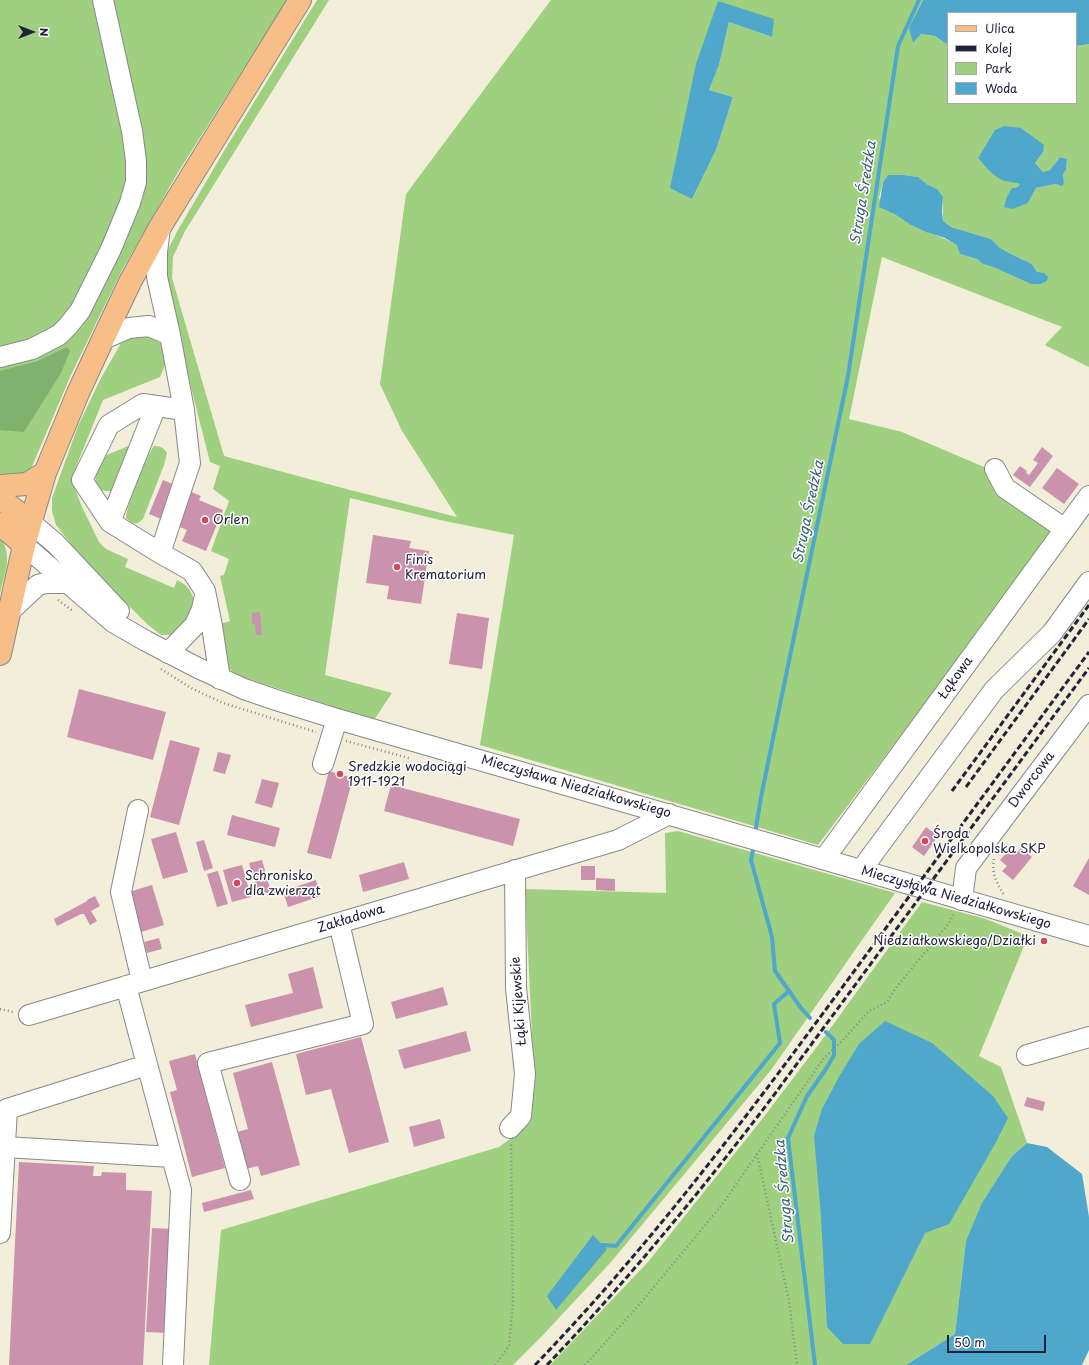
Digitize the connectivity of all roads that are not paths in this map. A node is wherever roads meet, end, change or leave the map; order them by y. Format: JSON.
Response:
{"nodes":[{"id":1,"x":103,"y":0,"type":"edge"},
{"id":2,"x":300,"y":0,"type":"edge"},
{"id":3,"x":160,"y":227,"type":"junction"},
{"id":4,"x":170,"y":335,"type":"junction"},
{"id":5,"x":102,"y":339,"type":"junction"},
{"id":6,"x":0,"y":357,"type":"edge"},
{"id":7,"x":156,"y":406,"type":"junction"},
{"id":8,"x":184,"y":410,"type":"junction"},
{"id":9,"x":995,"y":469,"type":"dead end"},
{"id":10,"x":45,"y":473,"type":"junction"},
{"id":11,"x":0,"y":486,"type":"edge"},
{"id":12,"x":1089,"y":496,"type":"edge"},
{"id":13,"x":0,"y":498,"type":"edge"},
{"id":14,"x":30,"y":522,"type":"junction"},
{"id":15,"x":110,"y":522,"type":"junction"},
{"id":16,"x":0,"y":524,"type":"edge"},
{"id":17,"x":1065,"y":529,"type":"junction"},
{"id":18,"x":24,"y":545,"type":"junction"},
{"id":19,"x":160,"y":552,"type":"junction"},
{"id":20,"x":1089,"y":582,"type":"edge"},
{"id":21,"x":70,"y":584,"type":"junction"},
{"id":22,"x":205,"y":591,"type":"junction"},
{"id":23,"x":9,"y":612,"type":"junction"},
{"id":24,"x":146,"y":641,"type":"junction"},
{"id":25,"x":168,"y":653,"type":"junction"},
{"id":26,"x":0,"y":654,"type":"edge"},
{"id":27,"x":220,"y":679,"type":"junction"},
{"id":28,"x":1089,"y":705,"type":"edge"},
{"id":29,"x":337,"y":719,"type":"junction"},
{"id":30,"x":324,"y":764,"type":"dead end"},
{"id":31,"x":138,"y":810,"type":"dead end"},
{"id":32,"x":669,"y":814,"type":"junction"},
{"id":33,"x":815,"y":856,"type":"junction"},
{"id":34,"x":515,"y":870,"type":"junction"},
{"id":35,"x":861,"y":870,"type":"junction"},
{"id":36,"x":962,"y":900,"type":"junction"},
{"id":37,"x":339,"y":923,"type":"junction"},
{"id":38,"x":1089,"y":936,"type":"edge"},
{"id":39,"x":134,"y":984,"type":"junction"},
{"id":40,"x":29,"y":1016,"type":"dead end"},
{"id":41,"x":1089,"y":1037,"type":"edge"},
{"id":42,"x":1027,"y":1055,"type":"dead end"},
{"id":43,"x":147,"y":1065,"type":"junction"},
{"id":44,"x":510,"y":1128,"type":"road end"},
{"id":45,"x":5,"y":1147,"type":"junction"},
{"id":46,"x":172,"y":1157,"type":"junction"},
{"id":47,"x":240,"y":1180,"type":"dead end"},
{"id":48,"x":0,"y":1233,"type":"edge"},
{"id":49,"x":173,"y":1365,"type":"edge"}],
"edges":[{"from":1,"to":6,"type":"street"},
{"from":2,"to":3,"type":"main road"},
{"from":3,"to":4,"type":"street"},
{"from":3,"to":5,"type":"main road"},
{"from":4,"to":5,"type":"street"},
{"from":4,"to":8,"type":"street"},
{"from":5,"to":10,"type":"main road"},
{"from":7,"to":8,"type":"street"},
{"from":7,"to":15,"type":"street"},
{"from":7,"to":15,"type":"street"},
{"from":8,"to":19,"type":"street"},
{"from":9,"to":17,"type":"street"},
{"from":10,"to":11,"type":"main road"},
{"from":10,"to":14,"type":"main road"},
{"from":12,"to":17,"type":"street","name":"Łąkowa"},
{"from":13,"to":14,"type":"main road"},
{"from":14,"to":18,"type":"main road"},
{"from":14,"to":24,"type":"street","name":"Mieczysława Niedziałkowskiego"},
{"from":15,"to":19,"type":"street"},
{"from":16,"to":18,"type":"main road"},
{"from":17,"to":33,"type":"street","name":"Łąkowa"},
{"from":18,"to":21,"type":"street","name":"Mieczysława Niedziałkowskiego"},
{"from":18,"to":23,"type":"main road"},
{"from":19,"to":22,"type":"street"},
{"from":20,"to":35,"type":"street"},
{"from":21,"to":23,"type":"street"},
{"from":21,"to":24,"type":"street","name":"Mieczysława Niedziałkowskiego"},
{"from":22,"to":25,"type":"street"},
{"from":22,"to":27,"type":"street"},
{"from":23,"to":26,"type":"main road"},
{"from":24,"to":25,"type":"street","name":"Mieczysława Niedziałkowskiego"},
{"from":25,"to":27,"type":"street","name":"Mieczysława Niedziałkowskiego"},
{"from":27,"to":29,"type":"street","name":"Mieczysława Niedziałkowskiego"},
{"from":28,"to":36,"type":"street","name":"Dworcowa"},
{"from":29,"to":30,"type":"street"},
{"from":29,"to":32,"type":"street","name":"Mieczysława Niedziałkowskiego"},
{"from":31,"to":39,"type":"street"},
{"from":32,"to":33,"type":"street","name":"Mieczysława Niedziałkowskiego"},
{"from":32,"to":34,"type":"street","name":"Zakładowa"},
{"from":33,"to":35,"type":"street","name":"Mieczysława Niedziałkowskiego"},
{"from":34,"to":37,"type":"street","name":"Zakładowa"},
{"from":34,"to":44,"type":"street","name":"Łąki Kijewskie"},
{"from":35,"to":36,"type":"street","name":"Mieczysława Niedziałkowskiego"},
{"from":36,"to":38,"type":"street","name":"Mieczysława Niedziałkowskiego"},
{"from":37,"to":39,"type":"street","name":"Zakładowa"},
{"from":37,"to":47,"type":"street"},
{"from":39,"to":40,"type":"street","name":"Zakładowa"},
{"from":39,"to":43,"type":"street"},
{"from":41,"to":42,"type":"street"},
{"from":43,"to":45,"type":"street"},
{"from":43,"to":46,"type":"street"},
{"from":45,"to":46,"type":"street"},
{"from":45,"to":48,"type":"street"},
{"from":46,"to":49,"type":"street"}]}
